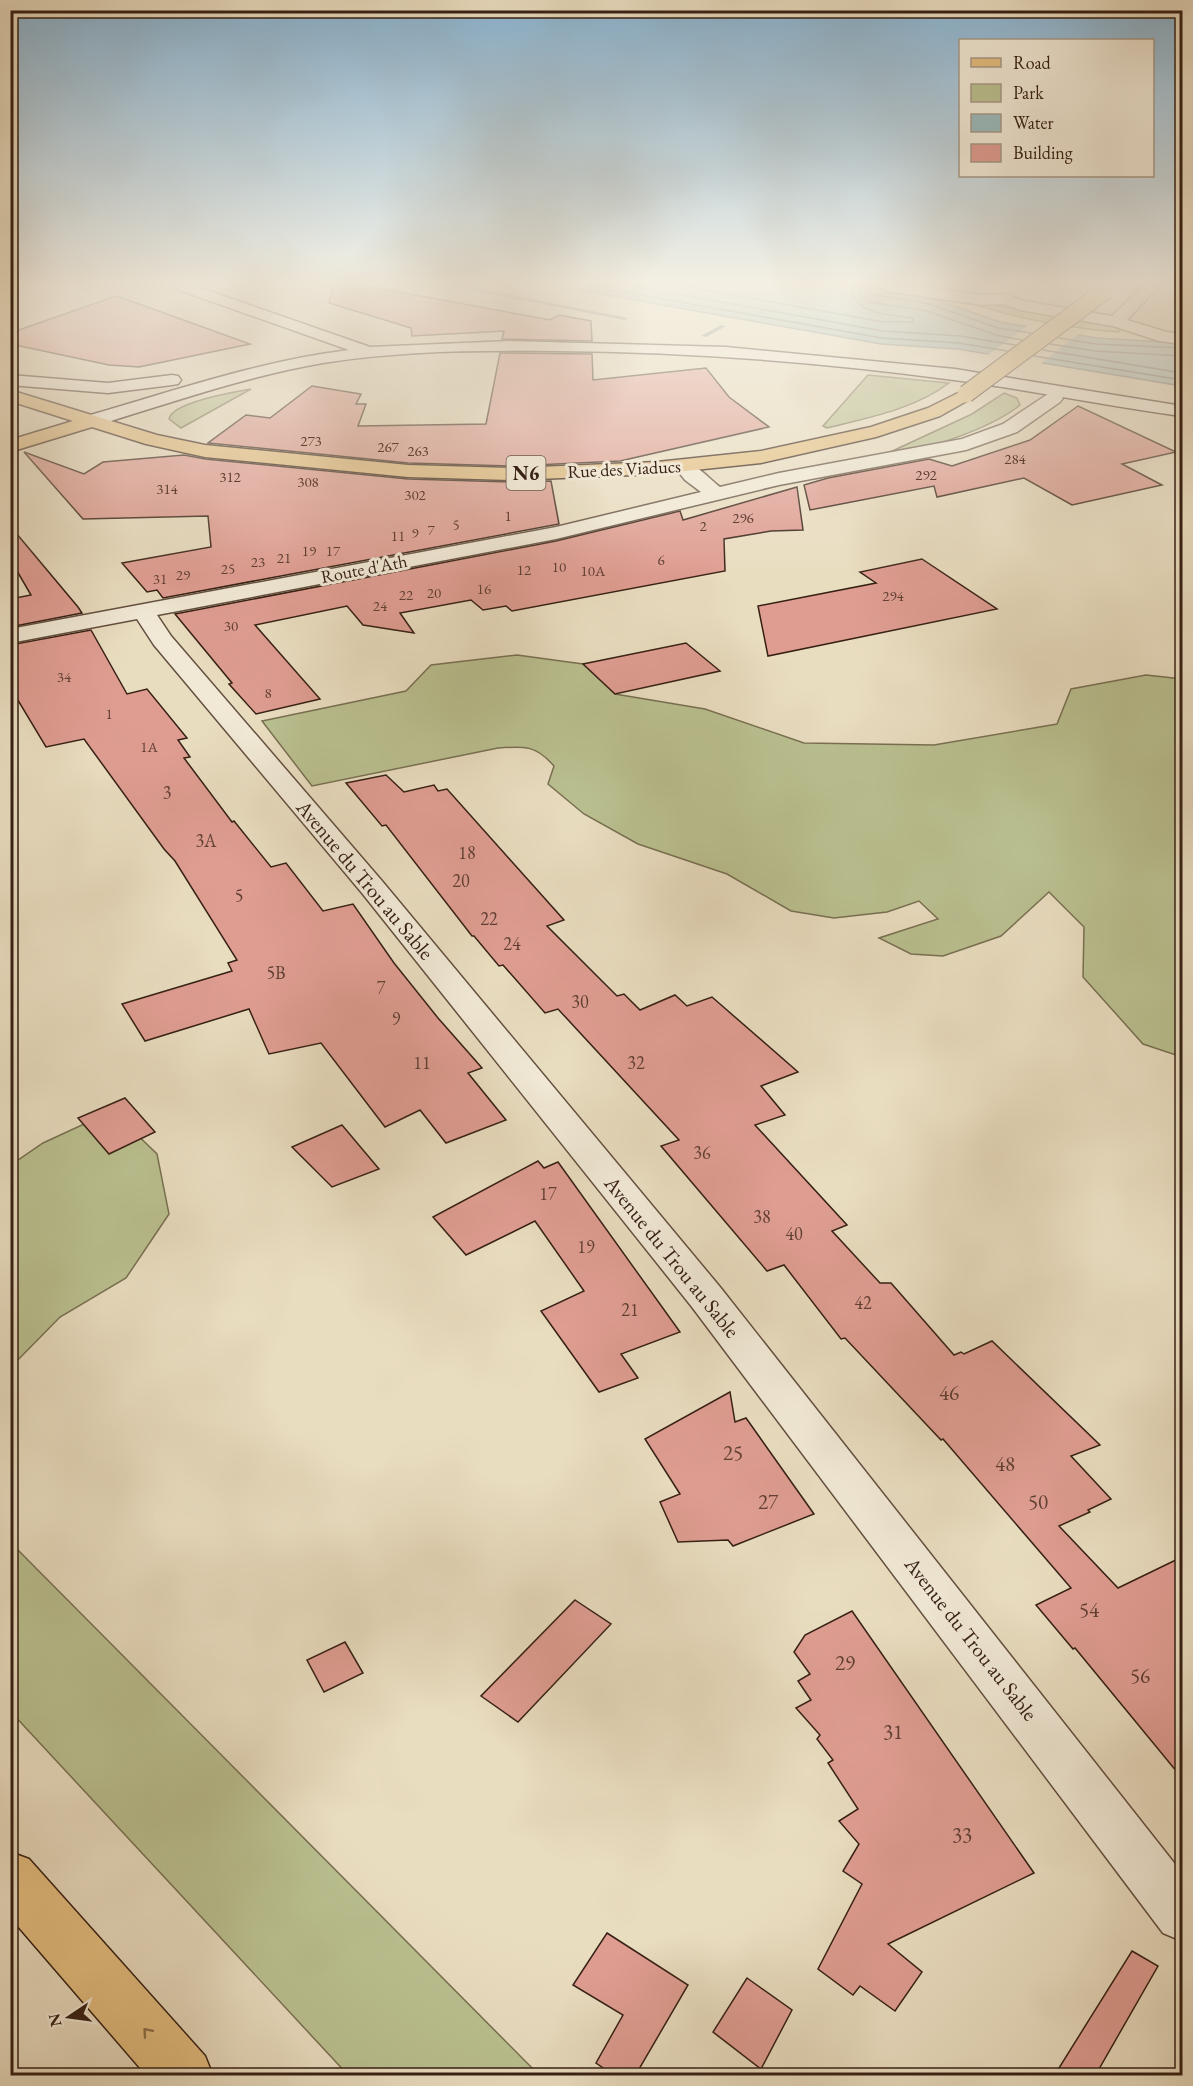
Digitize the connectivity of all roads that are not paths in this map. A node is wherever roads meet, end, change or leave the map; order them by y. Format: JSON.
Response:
{"nodes":[{"id":1,"x":18,"y":383,"type":"edge"},
{"id":2,"x":51,"y":383,"type":"edge"},
{"id":3,"x":148,"y":383,"type":"edge"},
{"id":4,"x":218,"y":383,"type":"edge"},
{"id":5,"x":980,"y":383,"type":"edge"},
{"id":6,"x":1028,"y":383,"type":"edge"},
{"id":7,"x":10,"y":395,"type":"edge"},
{"id":8,"x":1054,"y":398,"type":"dead end"},
{"id":9,"x":1182,"y":411,"type":"edge"},
{"id":10,"x":94,"y":420,"type":"junction"},
{"id":11,"x":10,"y":446,"type":"edge"},
{"id":12,"x":761,"y":457,"type":"junction"},
{"id":13,"x":684,"y":466,"type":"junction"},
{"id":14,"x":779,"y":479,"type":"junction"},
{"id":15,"x":715,"y":494,"type":"junction"},
{"id":16,"x":144,"y":612,"type":"junction"},
{"id":17,"x":10,"y":636,"type":"edge"},
{"id":18,"x":10,"y":1877,"type":"edge"},
{"id":19,"x":1182,"y":1915,"type":"edge"},
{"id":20,"x":185,"y":2076,"type":"edge"}],
"edges":[{"from":1,"to":10,"type":"main road","name":"Rue des Viaducs","number":"N6"},
{"from":2,"to":3,"type":"street"},
{"from":4,"to":10,"type":"street"},
{"from":5,"to":12,"type":"main road","name":"Rue des Viaducs","number":"N6","bridge":true},
{"from":6,"to":9,"type":"street"},
{"from":7,"to":10,"type":"main road","name":"Rue des Viaducs","number":"N6"},
{"from":8,"to":14,"type":"street"},
{"from":10,"to":11,"type":"main road"},
{"from":10,"to":13,"type":"main road","name":"Rue des Viaducs","number":"N6"},
{"from":12,"to":13,"type":"main road","name":"Rue des Viaducs","number":"N6"},
{"from":12,"to":14,"type":"street"},
{"from":13,"to":15,"type":"street"},
{"from":14,"to":15,"type":"street"},
{"from":15,"to":16,"type":"street","name":"Route d'Ath"},
{"from":16,"to":17,"type":"street","name":"Route d'Ath"},
{"from":16,"to":19,"type":"street","name":"Avenue du Trou au Sable"},
{"from":20,"to":18,"type":"main road","one_way":true}]}
